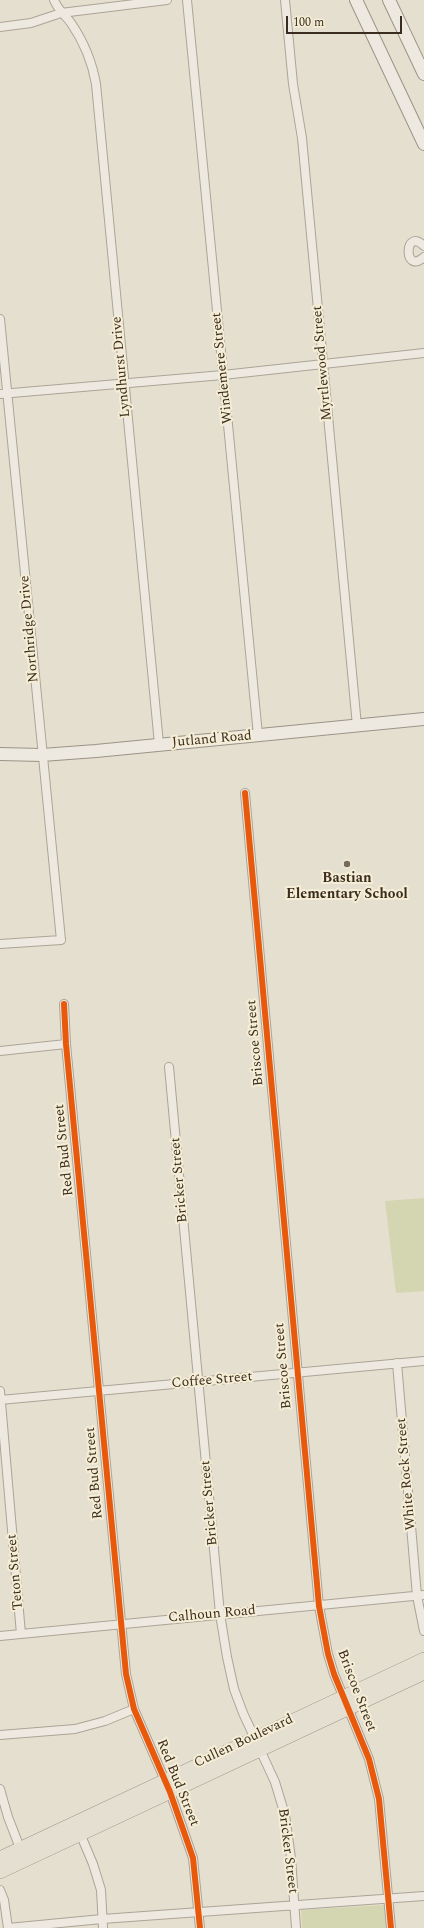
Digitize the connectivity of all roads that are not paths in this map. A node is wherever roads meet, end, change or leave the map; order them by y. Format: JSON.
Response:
{"nodes":[{"id":1,"x":54,"y":0,"type":"edge"},
{"id":2,"x":167,"y":0,"type":"edge"},
{"id":3,"x":187,"y":0,"type":"edge"},
{"id":4,"x":285,"y":0,"type":"edge"},
{"id":5,"x":356,"y":0,"type":"edge"},
{"id":6,"x":388,"y":0,"type":"edge"},
{"id":7,"x":61,"y":13,"type":"junction"},
{"id":8,"x":0,"y":27,"type":"edge"},
{"id":9,"x":423,"y":68,"type":"edge"},
{"id":10,"x":424,"y":144,"type":"edge"},
{"id":11,"x":424,"y":246,"type":"edge"},
{"id":12,"x":424,"y":257,"type":"edge"},
{"id":13,"x":0,"y":319,"type":"edge"},
{"id":14,"x":424,"y":353,"type":"edge"},
{"id":15,"x":323,"y":363,"type":"junction"},
{"id":16,"x":223,"y":375,"type":"junction"},
{"id":17,"x":124,"y":382,"type":"junction"},
{"id":18,"x":4,"y":393,"type":"edge"},
{"id":19,"x":424,"y":719,"type":"edge"},
{"id":20,"x":357,"y":726,"type":"junction"},
{"id":21,"x":258,"y":736,"type":"junction"},
{"id":22,"x":159,"y":744,"type":"junction"},
{"id":23,"x":0,"y":754,"type":"edge"},
{"id":24,"x":42,"y":755,"type":"junction"},
{"id":25,"x":245,"y":793,"type":"dead end"},
{"id":26,"x":0,"y":944,"type":"edge"},
{"id":27,"x":64,"y":1004,"type":"dead end"},
{"id":28,"x":66,"y":1044,"type":"junction"},
{"id":29,"x":0,"y":1051,"type":"edge"},
{"id":30,"x":169,"y":1067,"type":"dead end"},
{"id":31,"x":424,"y":1361,"type":"edge"},
{"id":32,"x":397,"y":1363,"type":"junction"},
{"id":33,"x":297,"y":1373,"type":"junction"},
{"id":34,"x":199,"y":1382,"type":"junction"},
{"id":35,"x":100,"y":1390,"type":"junction"},
{"id":36,"x":0,"y":1391,"type":"edge"},
{"id":37,"x":0,"y":1400,"type":"edge"},
{"id":38,"x":421,"y":1596,"type":"edge"},
{"id":39,"x":319,"y":1606,"type":"junction"},
{"id":40,"x":220,"y":1614,"type":"junction"},
{"id":41,"x":121,"y":1624,"type":"junction"},
{"id":42,"x":424,"y":1631,"type":"edge"},
{"id":43,"x":21,"y":1634,"type":"junction"},
{"id":44,"x":0,"y":1636,"type":"edge"},
{"id":45,"x":424,"y":1659,"type":"edge"},
{"id":46,"x":424,"y":1673,"type":"edge"},
{"id":47,"x":343,"y":1696,"type":"junction"},
{"id":48,"x":134,"y":1709,"type":"junction"},
{"id":49,"x":348,"y":1709,"type":"junction"},
{"id":50,"x":0,"y":1735,"type":"edge"},
{"id":51,"x":255,"y":1737,"type":"junction"},
{"id":52,"x":260,"y":1749,"type":"junction"},
{"id":53,"x":165,"y":1780,"type":"junction"},
{"id":54,"x":0,"y":1789,"type":"edge"},
{"id":55,"x":170,"y":1792,"type":"junction"},
{"id":56,"x":77,"y":1828,"type":"junction"},
{"id":57,"x":23,"y":1854,"type":"junction"},
{"id":58,"x":0,"y":1858,"type":"edge"},
{"id":59,"x":0,"y":1872,"type":"edge"},
{"id":60,"x":0,"y":1890,"type":"edge"},
{"id":61,"x":424,"y":1896,"type":"edge"},
{"id":62,"x":389,"y":1898,"type":"junction"},
{"id":63,"x":294,"y":1906,"type":"junction"},
{"id":64,"x":199,"y":1912,"type":"junction"},
{"id":65,"x":102,"y":1919,"type":"junction"},
{"id":66,"x":8,"y":1928,"type":"edge"},
{"id":67,"x":103,"y":1928,"type":"edge"},
{"id":68,"x":200,"y":1928,"type":"edge"},
{"id":69,"x":296,"y":1928,"type":"edge"},
{"id":70,"x":391,"y":1928,"type":"edge"}],
"edges":[{"from":1,"to":7,"type":"street","name":"Lyndhurst Drive"},
{"from":2,"to":7,"type":"street"},
{"from":3,"to":16,"type":"street","name":"Windemere Street"},
{"from":4,"to":15,"type":"street","name":"Myrtlewood Street"},
{"from":5,"to":10,"type":"street"},
{"from":6,"to":9,"type":"street"},
{"from":7,"to":8,"type":"street"},
{"from":7,"to":17,"type":"street","name":"Lyndhurst Drive"},
{"from":11,"to":12,"type":"street"},
{"from":13,"to":18,"type":"street","name":"Northridge Drive"},
{"from":14,"to":15,"type":"street"},
{"from":15,"to":16,"type":"street"},
{"from":15,"to":20,"type":"street","name":"Myrtlewood Street"},
{"from":16,"to":17,"type":"street"},
{"from":16,"to":21,"type":"street","name":"Windemere Street"},
{"from":17,"to":18,"type":"street"},
{"from":17,"to":22,"type":"street","name":"Lyndhurst Drive"},
{"from":18,"to":24,"type":"street","name":"Northridge Drive"},
{"from":19,"to":20,"type":"street","name":"Jutland Road"},
{"from":20,"to":21,"type":"street","name":"Jutland Road"},
{"from":21,"to":22,"type":"street","name":"Jutland Road"},
{"from":22,"to":24,"type":"street","name":"Jutland Road"},
{"from":23,"to":24,"type":"street","name":"Jutland Road"},
{"from":24,"to":26,"type":"street","name":"Northridge Drive"},
{"from":25,"to":33,"type":"street","name":"Briscoe Street"},
{"from":27,"to":28,"type":"street","name":"Red Bud Street"},
{"from":28,"to":29,"type":"street"},
{"from":28,"to":35,"type":"street","name":"Red Bud Street"},
{"from":30,"to":34,"type":"street","name":"Bricker Street"},
{"from":31,"to":32,"type":"street","name":"Coffee Street"},
{"from":32,"to":33,"type":"street","name":"Coffee Street"},
{"from":32,"to":38,"type":"street","name":"White Rock Street"},
{"from":33,"to":34,"type":"street","name":"Coffee Street"},
{"from":33,"to":39,"type":"street","name":"Briscoe Street"},
{"from":34,"to":35,"type":"street","name":"Coffee Street"},
{"from":34,"to":40,"type":"street","name":"Bricker Street"},
{"from":35,"to":37,"type":"street","name":"Coffee Street"},
{"from":35,"to":41,"type":"street","name":"Red Bud Street"},
{"from":36,"to":37,"type":"street","name":"Teton Street"},
{"from":37,"to":43,"type":"street","name":"Teton Street"},
{"from":38,"to":39,"type":"street","name":"Calhoun Road"},
{"from":38,"to":42,"type":"street","name":"White Rock Street"},
{"from":39,"to":40,"type":"street","name":"Calhoun Road"},
{"from":39,"to":47,"type":"street","name":"Briscoe Street"},
{"from":40,"to":41,"type":"street","name":"Calhoun Road"},
{"from":40,"to":51,"type":"street","name":"Bricker Street"},
{"from":41,"to":43,"type":"street","name":"Calhoun Road"},
{"from":41,"to":48,"type":"street","name":"Red Bud Street"},
{"from":43,"to":44,"type":"street","name":"Calhoun Road"},
{"from":45,"to":47,"type":"main road","name":"Cullen Boulevard"},
{"from":46,"to":49,"type":"main road","name":"Cullen Boulevard"},
{"from":47,"to":49,"type":"street","name":"Briscoe Street"},
{"from":47,"to":51,"type":"main road","name":"Cullen Boulevard"},
{"from":48,"to":50,"type":"street"},
{"from":48,"to":53,"type":"street","name":"Red Bud Street"},
{"from":49,"to":52,"type":"main road","name":"Cullen Boulevard"},
{"from":49,"to":62,"type":"street","name":"Briscoe Street"},
{"from":51,"to":52,"type":"street","name":"Bricker Street"},
{"from":51,"to":53,"type":"main road","name":"Cullen Boulevard"},
{"from":52,"to":55,"type":"main road","name":"Cullen Boulevard"},
{"from":52,"to":63,"type":"street","name":"Bricker Street"},
{"from":53,"to":55,"type":"street","name":"Red Bud Street"},
{"from":53,"to":56,"type":"main road","name":"Cullen Boulevard"},
{"from":54,"to":57,"type":"street"},
{"from":55,"to":56,"type":"main road","name":"Cullen Boulevard"},
{"from":55,"to":64,"type":"street","name":"Red Bud Street"},
{"from":56,"to":57,"type":"main road","name":"Cullen Boulevard"},
{"from":56,"to":65,"type":"street"},
{"from":57,"to":58,"type":"main road","name":"Cullen Boulevard"},
{"from":57,"to":59,"type":"main road","name":"Cullen Boulevard"},
{"from":60,"to":66,"type":"street"},
{"from":61,"to":62,"type":"street"},
{"from":62,"to":63,"type":"street"},
{"from":62,"to":70,"type":"street","name":"Briscoe Street"},
{"from":63,"to":64,"type":"street"},
{"from":63,"to":69,"type":"street","name":"Bricker Street"},
{"from":64,"to":65,"type":"street"},
{"from":64,"to":68,"type":"street","name":"Red Bud Street"},
{"from":65,"to":66,"type":"street"},
{"from":65,"to":67,"type":"street"}]}
